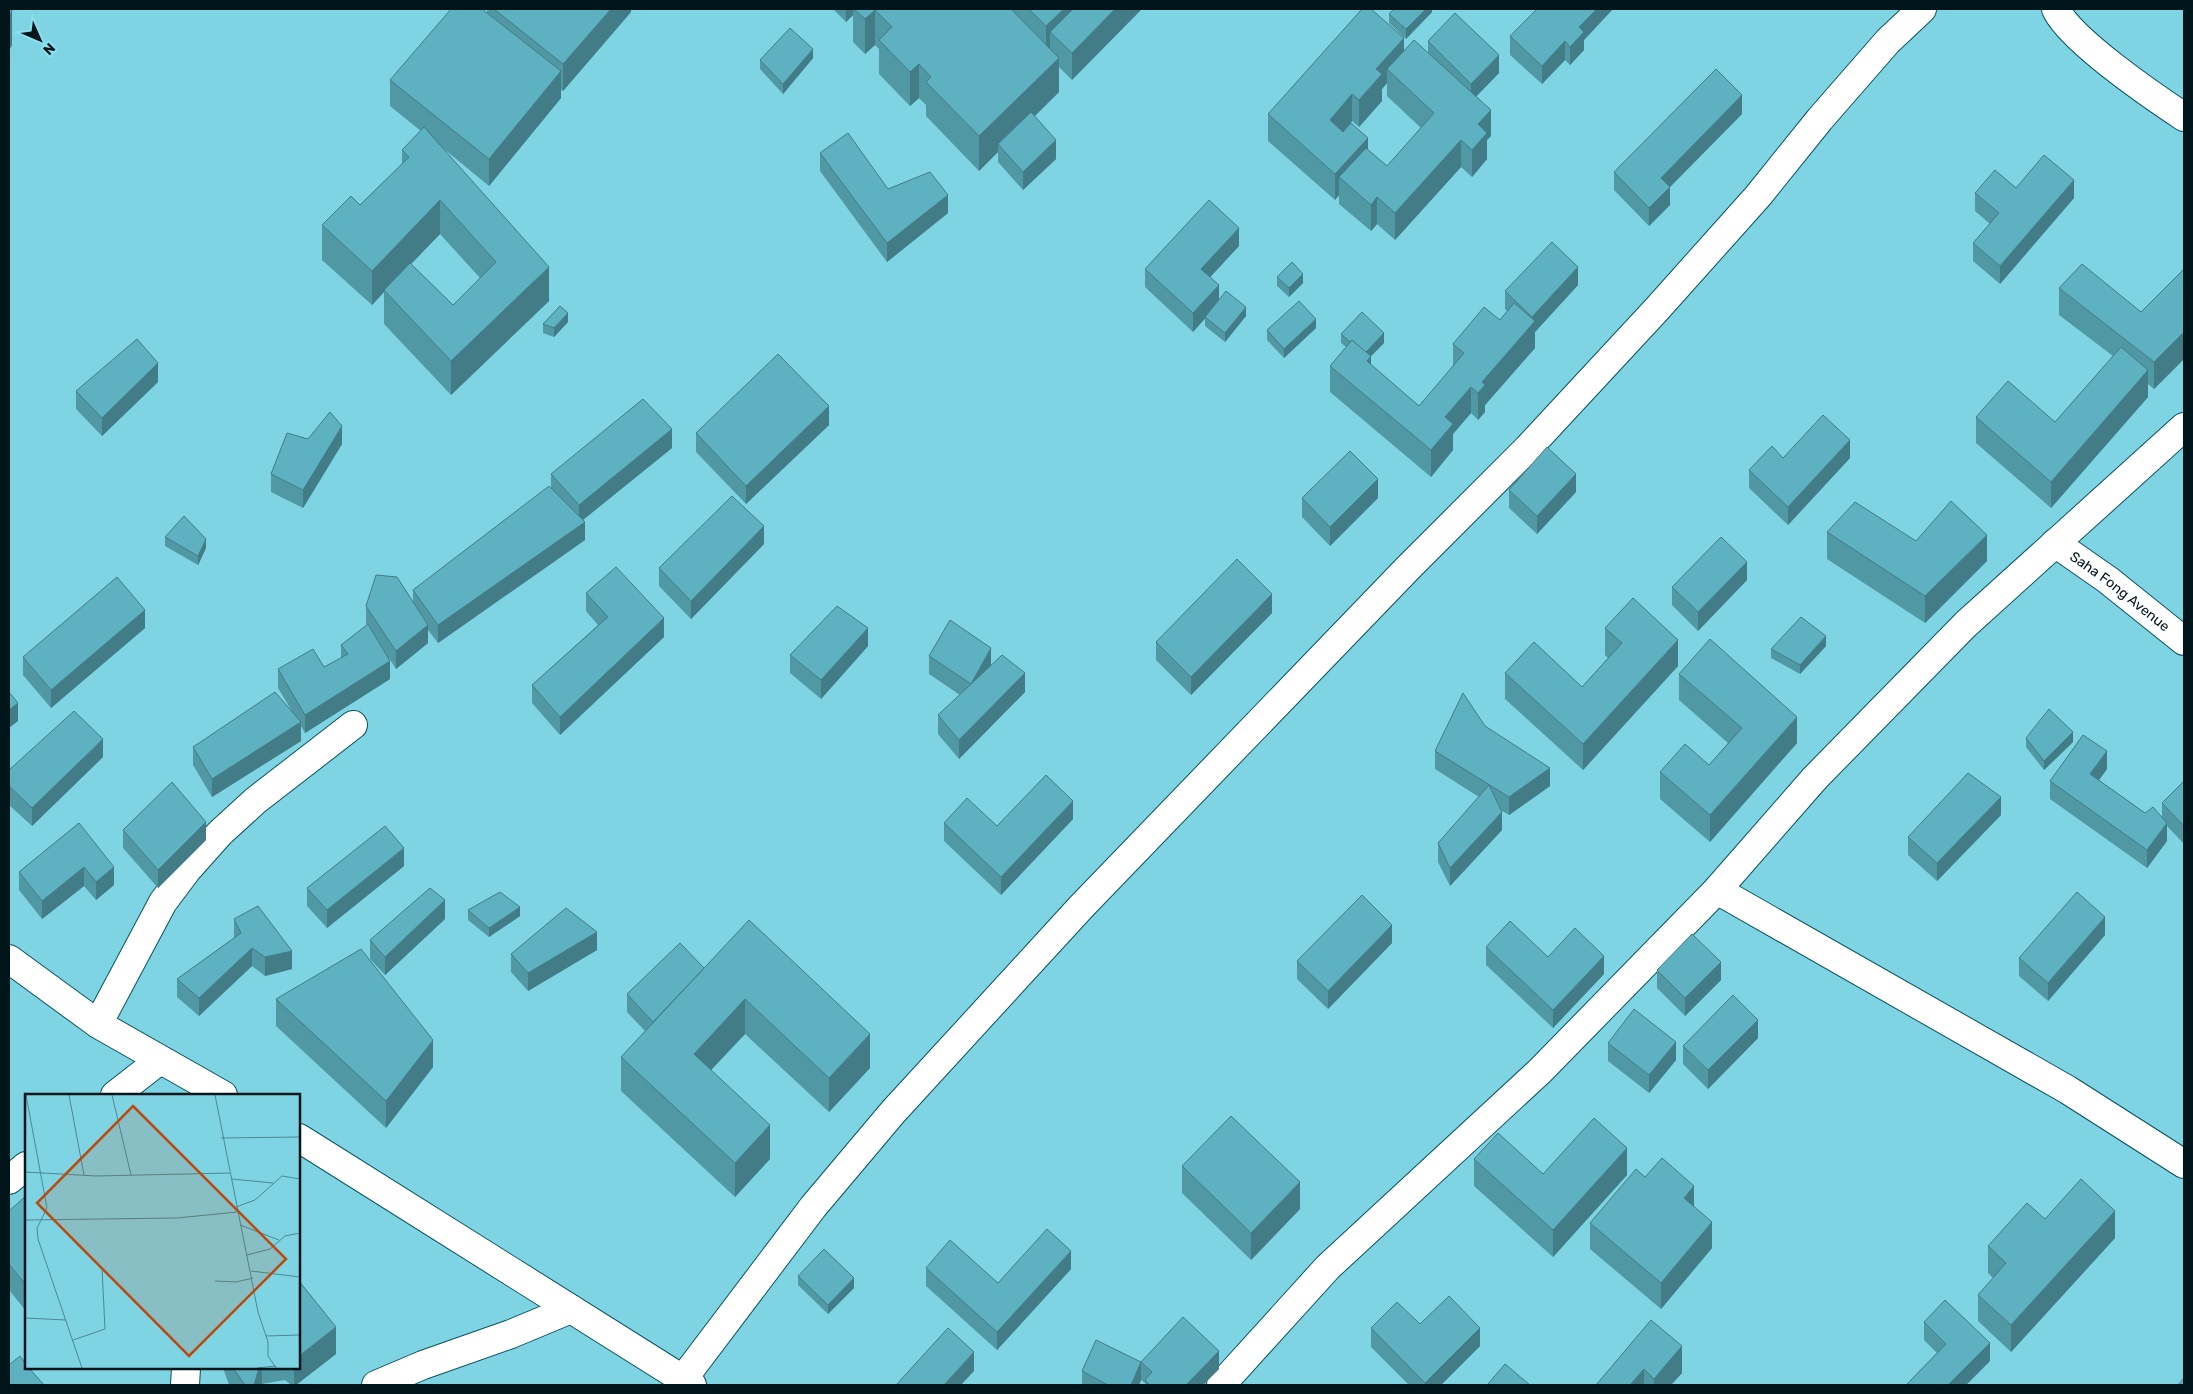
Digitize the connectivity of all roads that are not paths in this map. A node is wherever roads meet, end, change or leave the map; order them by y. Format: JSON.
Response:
{"nodes":[{"id":1,"x":1922,"y":9,"type":"edge"},
{"id":2,"x":2056,"y":9,"type":"edge"},
{"id":3,"x":2184,"y":117,"type":"edge"},
{"id":4,"x":2184,"y":427,"type":"edge"},
{"id":5,"x":2055,"y":543,"type":"junction"},
{"id":6,"x":2184,"y":641,"type":"edge"},
{"id":7,"x":352,"y":726,"type":"dead end"},
{"id":8,"x":1717,"y":890,"type":"junction"},
{"id":9,"x":9,"y":959,"type":"edge"},
{"id":10,"x":98,"y":1024,"type":"junction"},
{"id":11,"x":160,"y":1060,"type":"junction"},
{"id":12,"x":116,"y":1094,"type":"edge"},
{"id":13,"x":221,"y":1094,"type":"edge"},
{"id":14,"x":300,"y":1141,"type":"edge"},
{"id":15,"x":2184,"y":1164,"type":"edge"},
{"id":16,"x":25,"y":1167,"type":"edge"},
{"id":17,"x":9,"y":1180,"type":"edge"},
{"id":18,"x":571,"y":1309,"type":"junction"},
{"id":19,"x":186,"y":1369,"type":"edge"},
{"id":20,"x":688,"y":1382,"type":"edge"},
{"id":21,"x":185,"y":1385,"type":"edge"},
{"id":22,"x":376,"y":1385,"type":"edge"},
{"id":23,"x":1221,"y":1385,"type":"edge"}],
"edges":[{"from":1,"to":20,"type":"street"},
{"from":2,"to":3,"type":"street"},
{"from":4,"to":5,"type":"street"},
{"from":5,"to":6,"type":"street","name":"Saha Fong Avenue"},
{"from":5,"to":8,"type":"street"},
{"from":7,"to":10,"type":"street"},
{"from":8,"to":15,"type":"street"},
{"from":8,"to":23,"type":"street"},
{"from":9,"to":10,"type":"street"},
{"from":10,"to":11,"type":"street"},
{"from":11,"to":12,"type":"street"},
{"from":11,"to":13,"type":"street"},
{"from":14,"to":18,"type":"street"},
{"from":16,"to":17,"type":"street"},
{"from":18,"to":20,"type":"street"},
{"from":18,"to":22,"type":"street"},
{"from":19,"to":21,"type":"street"}]}
